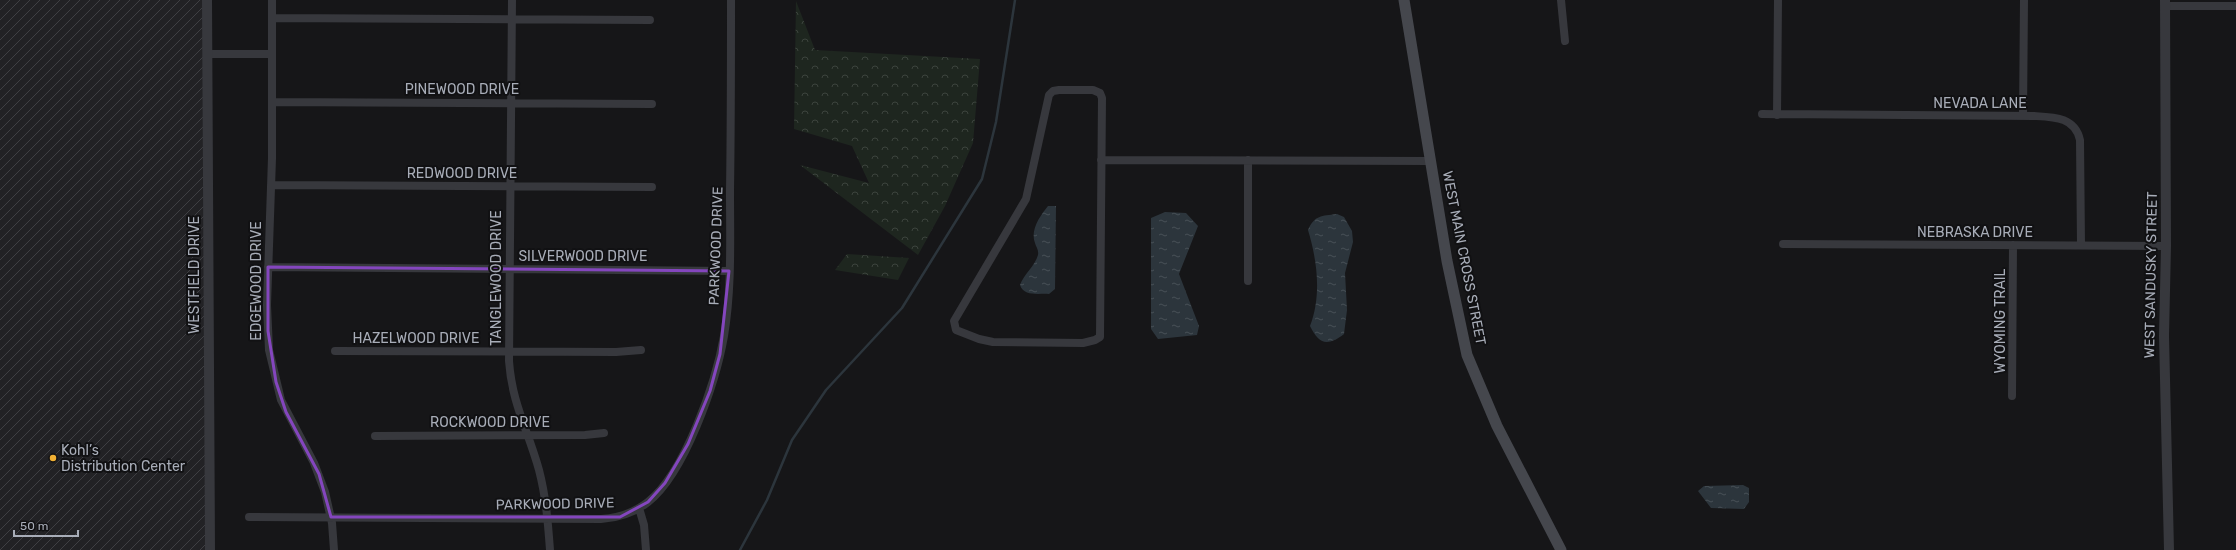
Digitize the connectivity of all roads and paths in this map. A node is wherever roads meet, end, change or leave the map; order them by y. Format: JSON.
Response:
{"nodes":[{"id":1,"x":207,"y":0,"type":"edge"},
{"id":2,"x":272,"y":0,"type":"edge"},
{"id":3,"x":512,"y":0,"type":"edge"},
{"id":4,"x":731,"y":0,"type":"edge"},
{"id":5,"x":1404,"y":0,"type":"edge"},
{"id":6,"x":1561,"y":0,"type":"edge"},
{"id":7,"x":1778,"y":0,"type":"edge"},
{"id":8,"x":2024,"y":0,"type":"edge"},
{"id":9,"x":2165,"y":3,"type":"edge"},
{"id":10,"x":2236,"y":6,"type":"edge"},
{"id":11,"x":272,"y":18,"type":"junction"},
{"id":12,"x":511,"y":20,"type":"junction"},
{"id":13,"x":650,"y":20,"type":"dead end"},
{"id":14,"x":1565,"y":41,"type":"dead end"},
{"id":15,"x":207,"y":54,"type":"junction"},
{"id":16,"x":272,"y":54,"type":"junction"},
{"id":17,"x":272,"y":102,"type":"junction"},
{"id":18,"x":511,"y":103,"type":"junction"},
{"id":19,"x":652,"y":104,"type":"dead end"},
{"id":20,"x":1762,"y":114,"type":"dead end"},
{"id":21,"x":1777,"y":115,"type":"junction"},
{"id":22,"x":2023,"y":116,"type":"junction"},
{"id":23,"x":1101,"y":160,"type":"junction"},
{"id":24,"x":1248,"y":160,"type":"junction"},
{"id":25,"x":1431,"y":161,"type":"junction"},
{"id":26,"x":271,"y":185,"type":"junction"},
{"id":27,"x":510,"y":186,"type":"junction"},
{"id":28,"x":652,"y":187,"type":"dead end"},
{"id":29,"x":1783,"y":244,"type":"dead end"},
{"id":30,"x":2013,"y":245,"type":"junction"},
{"id":31,"x":2081,"y":245,"type":"junction"},
{"id":32,"x":2166,"y":246,"type":"junction"},
{"id":33,"x":268,"y":267,"type":"junction"},
{"id":34,"x":510,"y":269,"type":"junction"},
{"id":35,"x":729,"y":271,"type":"junction"},
{"id":36,"x":1248,"y":281,"type":"dead end"},
{"id":37,"x":641,"y":350,"type":"dead end"},
{"id":38,"x":335,"y":351,"type":"dead end"},
{"id":39,"x":509,"y":352,"type":"junction"},
{"id":40,"x":2012,"y":396,"type":"dead end"},
{"id":41,"x":604,"y":433,"type":"dead end"},
{"id":42,"x":526,"y":435,"type":"junction"},
{"id":43,"x":375,"y":436,"type":"dead end"},
{"id":44,"x":639,"y":508,"type":"junction"},
{"id":45,"x":249,"y":517,"type":"dead end"},
{"id":46,"x":331,"y":517,"type":"junction"},
{"id":47,"x":547,"y":519,"type":"junction"},
{"id":48,"x":210,"y":550,"type":"edge"},
{"id":49,"x":334,"y":550,"type":"edge"},
{"id":50,"x":550,"y":550,"type":"edge"},
{"id":51,"x":646,"y":550,"type":"edge"},
{"id":52,"x":1560,"y":550,"type":"edge"},
{"id":53,"x":2169,"y":550,"type":"edge"}],
"edges":[{"from":1,"to":15,"type":"street","name":"WESTFIELD DRIVE"},
{"from":2,"to":11,"type":"street","name":"EDGEWOOD DRIVE"},
{"from":3,"to":12,"type":"street","name":"TANGLEWOOD DRIVE"},
{"from":4,"to":35,"type":"street","name":"PARKWOOD DRIVE"},
{"from":5,"to":25,"type":"main road","name":"WEST MAIN CROSS STREET"},
{"from":6,"to":14,"type":"street"},
{"from":7,"to":21,"type":"street"},
{"from":8,"to":22,"type":"street"},
{"from":9,"to":10,"type":"street"},
{"from":9,"to":32,"type":"street","name":"WEST SANDUSKY STREET"},
{"from":11,"to":12,"type":"street"},
{"from":11,"to":16,"type":"street","name":"EDGEWOOD DRIVE"},
{"from":12,"to":13,"type":"street"},
{"from":12,"to":18,"type":"street","name":"TANGLEWOOD DRIVE"},
{"from":15,"to":16,"type":"street"},
{"from":15,"to":48,"type":"street","name":"WESTFIELD DRIVE"},
{"from":16,"to":17,"type":"street","name":"EDGEWOOD DRIVE"},
{"from":17,"to":18,"type":"street","name":"PINEWOOD DRIVE"},
{"from":17,"to":26,"type":"street","name":"EDGEWOOD DRIVE"},
{"from":18,"to":19,"type":"street","name":"PINEWOOD DRIVE"},
{"from":18,"to":27,"type":"street","name":"TANGLEWOOD DRIVE"},
{"from":20,"to":21,"type":"street","name":"NEVADA LANE"},
{"from":21,"to":22,"type":"street","name":"NEVADA LANE"},
{"from":22,"to":31,"type":"street","name":"NEVADA LANE"},
{"from":23,"to":23,"type":"street"},
{"from":23,"to":24,"type":"street"},
{"from":24,"to":25,"type":"street"},
{"from":24,"to":36,"type":"street"},
{"from":25,"to":52,"type":"main road","name":"WEST MAIN CROSS STREET"},
{"from":26,"to":27,"type":"street","name":"REDWOOD DRIVE"},
{"from":26,"to":33,"type":"street","name":"EDGEWOOD DRIVE"},
{"from":27,"to":28,"type":"street","name":"REDWOOD DRIVE"},
{"from":27,"to":34,"type":"street","name":"TANGLEWOOD DRIVE"},
{"from":29,"to":30,"type":"street","name":"NEBRASKA DRIVE"},
{"from":30,"to":31,"type":"street","name":"NEBRASKA DRIVE"},
{"from":30,"to":40,"type":"street","name":"WYOMING TRAIL"},
{"from":31,"to":32,"type":"street","name":"NEBRASKA DRIVE"},
{"from":32,"to":53,"type":"street","name":"WEST SANDUSKY STREET"},
{"from":33,"to":34,"type":"street","name":"SILVERWOOD DRIVE"},
{"from":33,"to":46,"type":"street","name":"EDGEWOOD DRIVE"},
{"from":34,"to":35,"type":"street","name":"SILVERWOOD DRIVE"},
{"from":34,"to":39,"type":"street","name":"TANGLEWOOD DRIVE"},
{"from":35,"to":44,"type":"street","name":"PARKWOOD DRIVE"},
{"from":37,"to":39,"type":"street","name":"HAZELWOOD DRIVE"},
{"from":38,"to":39,"type":"street","name":"HAZELWOOD DRIVE"},
{"from":39,"to":42,"type":"street","name":"TANGLEWOOD DRIVE"},
{"from":41,"to":42,"type":"street","name":"ROCKWOOD DRIVE"},
{"from":42,"to":43,"type":"street","name":"ROCKWOOD DRIVE"},
{"from":42,"to":47,"type":"street","name":"TANGLEWOOD DRIVE"},
{"from":44,"to":47,"type":"street","name":"PARKWOOD DRIVE"},
{"from":44,"to":51,"type":"street"},
{"from":45,"to":46,"type":"street","name":"PARKWOOD DRIVE"},
{"from":46,"to":47,"type":"street","name":"PARKWOOD DRIVE"},
{"from":46,"to":49,"type":"street","name":"EDGEWOOD DRIVE"},
{"from":47,"to":50,"type":"street","name":"TANGLEWOOD DRIVE"}]}
